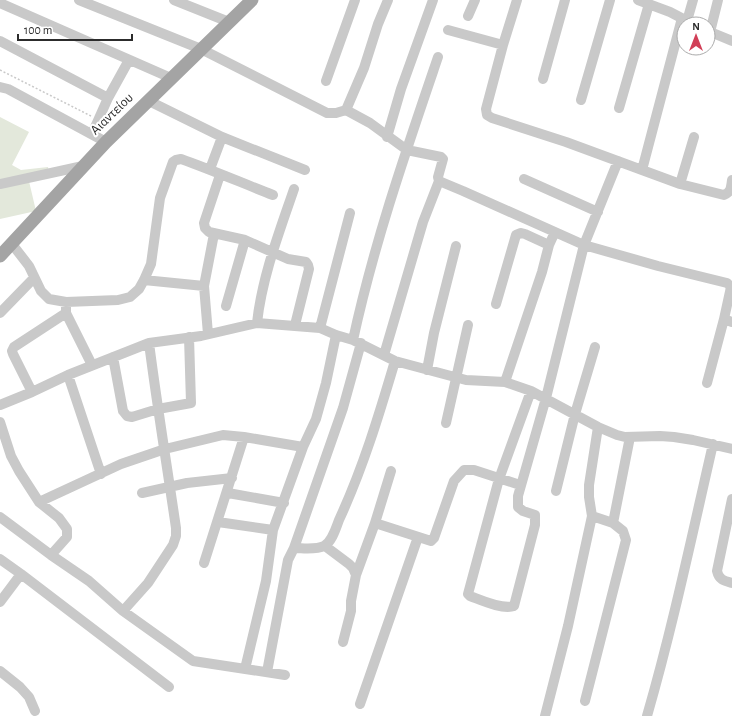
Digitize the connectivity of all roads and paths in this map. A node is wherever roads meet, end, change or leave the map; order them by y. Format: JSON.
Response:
{"nodes":[{"id":1,"x":79,"y":0,"type":"edge"},
{"id":2,"x":174,"y":0,"type":"edge"},
{"id":3,"x":252,"y":0,"type":"edge"},
{"id":4,"x":355,"y":0,"type":"edge"},
{"id":5,"x":388,"y":0,"type":"edge"},
{"id":6,"x":433,"y":0,"type":"edge"},
{"id":7,"x":475,"y":0,"type":"edge"},
{"id":8,"x":517,"y":0,"type":"edge"},
{"id":9,"x":565,"y":0,"type":"edge"},
{"id":10,"x":610,"y":0,"type":"edge"},
{"id":11,"x":638,"y":0,"type":"edge"},
{"id":12,"x":693,"y":0,"type":"edge"},
{"id":13,"x":718,"y":0,"type":"edge"},
{"id":14,"x":0,"y":3,"type":"edge"},
{"id":15,"x":649,"y":4,"type":"junction"},
{"id":16,"x":468,"y":16,"type":"dead end"},
{"id":17,"x":677,"y":16,"type":"edge"},
{"id":18,"x":689,"y":16,"type":"edge"},
{"id":19,"x":713,"y":16,"type":"edge"},
{"id":20,"x":229,"y":22,"type":"junction"},
{"id":21,"x":448,"y":30,"type":"dead end"},
{"id":22,"x":716,"y":34,"type":"edge"},
{"id":23,"x":0,"y":41,"type":"edge"},
{"id":24,"x":732,"y":41,"type":"edge"},
{"id":25,"x":503,"y":45,"type":"junction"},
{"id":26,"x":201,"y":49,"type":"junction"},
{"id":27,"x":677,"y":56,"type":"edge"},
{"id":28,"x":438,"y":58,"type":"dead end"},
{"id":29,"x":129,"y":60,"type":"junction"},
{"id":30,"x":0,"y":70,"type":"edge"},
{"id":31,"x":171,"y":78,"type":"junction"},
{"id":32,"x":543,"y":79,"type":"dead end"},
{"id":33,"x":326,"y":81,"type":"dead end"},
{"id":34,"x":0,"y":87,"type":"edge"},
{"id":35,"x":108,"y":98,"type":"junction"},
{"id":36,"x":581,"y":100,"type":"dead end"},
{"id":37,"x":149,"y":101,"type":"junction"},
{"id":38,"x":619,"y":108,"type":"dead end"},
{"id":39,"x":346,"y":110,"type":"junction"},
{"id":40,"x":98,"y":120,"type":"junction"},
{"id":41,"x":92,"y":134,"type":"junction"},
{"id":42,"x":222,"y":137,"type":"junction"},
{"id":43,"x":387,"y":137,"type":"junction"},
{"id":44,"x":694,"y":137,"type":"dead end"},
{"id":45,"x":106,"y":142,"type":"junction"},
{"id":46,"x":407,"y":150,"type":"junction"},
{"id":47,"x":618,"y":161,"type":"junction"},
{"id":48,"x":84,"y":166,"type":"junction"},
{"id":49,"x":210,"y":169,"type":"junction"},
{"id":50,"x":305,"y":170,"type":"dead end"},
{"id":51,"x":642,"y":170,"type":"junction"},
{"id":52,"x":220,"y":175,"type":"junction"},
{"id":53,"x":524,"y":179,"type":"dead end"},
{"id":54,"x":732,"y":180,"type":"edge"},
{"id":55,"x":439,"y":181,"type":"junction"},
{"id":56,"x":0,"y":184,"type":"edge"},
{"id":57,"x":680,"y":184,"type":"junction"},
{"id":58,"x":294,"y":189,"type":"dead end"},
{"id":59,"x":273,"y":195,"type":"dead end"},
{"id":60,"x":598,"y":212,"type":"junction"},
{"id":61,"x":350,"y":213,"type":"dead end"},
{"id":62,"x":555,"y":232,"type":"junction"},
{"id":63,"x":214,"y":234,"type":"junction"},
{"id":64,"x":245,"y":240,"type":"junction"},
{"id":65,"x":12,"y":244,"type":"junction"},
{"id":66,"x":584,"y":245,"type":"junction"},
{"id":67,"x":456,"y":246,"type":"dead end"},
{"id":68,"x":549,"y":246,"type":"junction"},
{"id":69,"x":273,"y":252,"type":"junction"},
{"id":70,"x":0,"y":256,"type":"edge"},
{"id":71,"x":34,"y":278,"type":"junction"},
{"id":72,"x":144,"y":280,"type":"junction"},
{"id":73,"x":204,"y":286,"type":"junction"},
{"id":74,"x":66,"y":302,"type":"junction"},
{"id":75,"x":496,"y":304,"type":"dead end"},
{"id":76,"x":226,"y":306,"type":"dead end"},
{"id":77,"x":0,"y":313,"type":"edge"},
{"id":78,"x":66,"y":313,"type":"junction"},
{"id":79,"x":728,"y":320,"type":"edge"},
{"id":80,"x":257,"y":324,"type":"junction"},
{"id":81,"x":295,"y":325,"type":"junction"},
{"id":82,"x":468,"y":325,"type":"dead end"},
{"id":83,"x":320,"y":328,"type":"junction"},
{"id":84,"x":208,"y":334,"type":"junction"},
{"id":85,"x":336,"y":335,"type":"junction"},
{"id":86,"x":190,"y":337,"type":"junction"},
{"id":87,"x":357,"y":341,"type":"junction"},
{"id":88,"x":149,"y":343,"type":"junction"},
{"id":89,"x":595,"y":347,"type":"dead end"},
{"id":90,"x":384,"y":355,"type":"junction"},
{"id":91,"x":113,"y":357,"type":"junction"},
{"id":92,"x":395,"y":361,"type":"junction"},
{"id":93,"x":92,"y":365,"type":"junction"},
{"id":94,"x":427,"y":370,"type":"junction"},
{"id":95,"x":68,"y":375,"type":"junction"},
{"id":96,"x":456,"y":378,"type":"junction"},
{"id":97,"x":505,"y":382,"type":"junction"},
{"id":98,"x":707,"y":383,"type":"dead end"},
{"id":99,"x":531,"y":391,"type":"junction"},
{"id":100,"x":32,"y":392,"type":"junction"},
{"id":101,"x":546,"y":398,"type":"junction"},
{"id":102,"x":0,"y":405,"type":"edge"},
{"id":103,"x":158,"y":409,"type":"junction"},
{"id":104,"x":575,"y":414,"type":"junction"},
{"id":105,"x":0,"y":422,"type":"edge"},
{"id":106,"x":446,"y":423,"type":"dead end"},
{"id":107,"x":598,"y":427,"type":"junction"},
{"id":108,"x":244,"y":437,"type":"junction"},
{"id":109,"x":630,"y":437,"type":"junction"},
{"id":110,"x":713,"y":444,"type":"junction"},
{"id":111,"x":303,"y":447,"type":"junction"},
{"id":112,"x":165,"y":449,"type":"junction"},
{"id":113,"x":732,"y":449,"type":"edge"},
{"id":114,"x":390,"y":471,"type":"dead end"},
{"id":115,"x":101,"y":474,"type":"junction"},
{"id":116,"x":232,"y":478,"type":"junction"},
{"id":117,"x":499,"y":479,"type":"junction"},
{"id":118,"x":520,"y":485,"type":"junction"},
{"id":119,"x":170,"y":486,"type":"junction"},
{"id":120,"x":556,"y":491,"type":"dead end"},
{"id":121,"x":142,"y":493,"type":"dead end"},
{"id":122,"x":228,"y":493,"type":"junction"},
{"id":123,"x":732,"y":499,"type":"edge"},
{"id":124,"x":39,"y":502,"type":"junction"},
{"id":125,"x":284,"y":503,"type":"junction"},
{"id":126,"x":592,"y":516,"type":"junction"},
{"id":127,"x":0,"y":517,"type":"edge"},
{"id":128,"x":218,"y":522,"type":"junction"},
{"id":129,"x":375,"y":523,"type":"junction"},
{"id":130,"x":613,"y":523,"type":"junction"},
{"id":131,"x":273,"y":530,"type":"junction"},
{"id":132,"x":418,"y":537,"type":"junction"},
{"id":133,"x":325,"y":546,"type":"junction"},
{"id":134,"x":294,"y":548,"type":"junction"},
{"id":135,"x":51,"y":555,"type":"junction"},
{"id":136,"x":0,"y":559,"type":"edge"},
{"id":137,"x":204,"y":563,"type":"dead end"},
{"id":138,"x":21,"y":574,"type":"junction"},
{"id":139,"x":356,"y":575,"type":"junction"},
{"id":140,"x":732,"y":583,"type":"edge"},
{"id":141,"x":0,"y":602,"type":"edge"},
{"id":142,"x":123,"y":611,"type":"junction"},
{"id":143,"x":343,"y":642,"type":"dead end"},
{"id":144,"x":245,"y":669,"type":"junction"},
{"id":145,"x":0,"y":671,"type":"edge"},
{"id":146,"x":267,"y":672,"type":"junction"},
{"id":147,"x":285,"y":675,"type":"dead end"},
{"id":148,"x":169,"y":688,"type":"dead end"},
{"id":149,"x":585,"y":701,"type":"dead end"},
{"id":150,"x":360,"y":704,"type":"dead end"},
{"id":151,"x":35,"y":712,"type":"dead end"},
{"id":152,"x":545,"y":716,"type":"edge"},
{"id":153,"x":647,"y":716,"type":"edge"}],
"edges":[{"from":1,"to":26,"type":"street"},
{"from":2,"to":20,"type":"street"},
{"from":3,"to":20,"type":"main road","name":"Αιαντείου"},
{"from":4,"to":33,"type":"street"},
{"from":5,"to":39,"type":"street"},
{"from":6,"to":43,"type":"street"},
{"from":7,"to":16,"type":"street"},
{"from":8,"to":25,"type":"street"},
{"from":9,"to":32,"type":"street"},
{"from":10,"to":36,"type":"street"},
{"from":11,"to":15,"type":"street"},
{"from":12,"to":18,"type":"street"},
{"from":13,"to":19,"type":"street"},
{"from":14,"to":29,"type":"street"},
{"from":15,"to":17,"type":"street"},
{"from":15,"to":38,"type":"street"},
{"from":20,"to":26,"type":"main road","name":"Αιαντείου"},
{"from":21,"to":25,"type":"street"},
{"from":22,"to":24,"type":"street"},
{"from":23,"to":35,"type":"street"},
{"from":25,"to":47,"type":"street"},
{"from":26,"to":31,"type":"main road","name":"Αιαντείου"},
{"from":26,"to":39,"type":"street"},
{"from":27,"to":51,"type":"street"},
{"from":28,"to":46,"type":"street"},
{"from":29,"to":31,"type":"street"},
{"from":29,"to":35,"type":"street"},
{"from":30,"to":40,"type":"path"},
{"from":31,"to":37,"type":"main road","name":"Αιαντείου"},
{"from":34,"to":41,"type":"street"},
{"from":35,"to":40,"type":"street"},
{"from":37,"to":42,"type":"street"},
{"from":37,"to":45,"type":"main road","name":"Αιαντείου"},
{"from":39,"to":43,"type":"street"},
{"from":40,"to":41,"type":"street"},
{"from":41,"to":45,"type":"street"},
{"from":42,"to":49,"type":"street"},
{"from":42,"to":50,"type":"street"},
{"from":43,"to":46,"type":"street"},
{"from":44,"to":57,"type":"street"},
{"from":45,"to":48,"type":"main road","name":"Αιαντείου"},
{"from":46,"to":55,"type":"street"},
{"from":46,"to":87,"type":"street"},
{"from":47,"to":51,"type":"street"},
{"from":47,"to":60,"type":"street"},
{"from":48,"to":56,"type":"street"},
{"from":48,"to":65,"type":"main road","name":"Αιαντείου"},
{"from":49,"to":52,"type":"street"},
{"from":49,"to":72,"type":"street"},
{"from":51,"to":57,"type":"street"},
{"from":52,"to":59,"type":"street"},
{"from":52,"to":63,"type":"street"},
{"from":53,"to":60,"type":"street"},
{"from":54,"to":57,"type":"street"},
{"from":55,"to":62,"type":"street"},
{"from":55,"to":90,"type":"street"},
{"from":58,"to":69,"type":"street"},
{"from":60,"to":66,"type":"street"},
{"from":61,"to":83,"type":"street"},
{"from":62,"to":66,"type":"street"},
{"from":62,"to":68,"type":"street"},
{"from":63,"to":64,"type":"street"},
{"from":63,"to":73,"type":"street"},
{"from":64,"to":69,"type":"street"},
{"from":64,"to":76,"type":"street"},
{"from":65,"to":70,"type":"main road","name":"Αιαντείου"},
{"from":65,"to":71,"type":"street"},
{"from":66,"to":79,"type":"street"},
{"from":66,"to":101,"type":"street"},
{"from":67,"to":94,"type":"street"},
{"from":68,"to":75,"type":"street"},
{"from":68,"to":97,"type":"street"},
{"from":69,"to":80,"type":"street"},
{"from":69,"to":81,"type":"street"},
{"from":71,"to":74,"type":"street"},
{"from":71,"to":77,"type":"street"},
{"from":72,"to":73,"type":"street"},
{"from":72,"to":74,"type":"street"},
{"from":73,"to":84,"type":"street"},
{"from":74,"to":78,"type":"street"},
{"from":78,"to":93,"type":"street"},
{"from":78,"to":100,"type":"street"},
{"from":79,"to":98,"type":"street"},
{"from":80,"to":81,"type":"street"},
{"from":80,"to":84,"type":"street"},
{"from":81,"to":83,"type":"street"},
{"from":82,"to":96,"type":"street"},
{"from":83,"to":85,"type":"street"},
{"from":84,"to":86,"type":"street"},
{"from":85,"to":87,"type":"street"},
{"from":85,"to":111,"type":"street"},
{"from":86,"to":88,"type":"street"},
{"from":86,"to":103,"type":"street"},
{"from":87,"to":90,"type":"street"},
{"from":87,"to":134,"type":"street"},
{"from":88,"to":91,"type":"street"},
{"from":88,"to":103,"type":"street"},
{"from":89,"to":104,"type":"street"},
{"from":90,"to":92,"type":"street"},
{"from":91,"to":93,"type":"street"},
{"from":91,"to":103,"type":"street"},
{"from":92,"to":94,"type":"street"},
{"from":92,"to":133,"type":"street"},
{"from":93,"to":95,"type":"street"},
{"from":94,"to":96,"type":"street"},
{"from":95,"to":100,"type":"street"},
{"from":95,"to":115,"type":"street"},
{"from":96,"to":97,"type":"street"},
{"from":96,"to":106,"type":"street"},
{"from":97,"to":99,"type":"street"},
{"from":99,"to":101,"type":"street"},
{"from":99,"to":117,"type":"street"},
{"from":100,"to":102,"type":"street"},
{"from":101,"to":104,"type":"street"},
{"from":101,"to":118,"type":"street"},
{"from":103,"to":112,"type":"street"},
{"from":104,"to":107,"type":"street"},
{"from":104,"to":120,"type":"street"},
{"from":105,"to":124,"type":"street"},
{"from":107,"to":109,"type":"street"},
{"from":107,"to":126,"type":"street"},
{"from":108,"to":111,"type":"street"},
{"from":108,"to":112,"type":"street"},
{"from":108,"to":116,"type":"street"},
{"from":109,"to":110,"type":"street"},
{"from":109,"to":130,"type":"street"},
{"from":110,"to":113,"type":"street"},
{"from":110,"to":153,"type":"street"},
{"from":111,"to":125,"type":"street"},
{"from":112,"to":115,"type":"street"},
{"from":112,"to":119,"type":"street"},
{"from":114,"to":129,"type":"street"},
{"from":115,"to":124,"type":"street"},
{"from":116,"to":119,"type":"street"},
{"from":116,"to":122,"type":"street"},
{"from":117,"to":118,"type":"street"},
{"from":117,"to":118,"type":"street"},
{"from":117,"to":132,"type":"street"},
{"from":119,"to":121,"type":"street"},
{"from":119,"to":142,"type":"street"},
{"from":122,"to":125,"type":"street"},
{"from":122,"to":128,"type":"street"},
{"from":123,"to":140,"type":"street"},
{"from":124,"to":135,"type":"street"},
{"from":125,"to":131,"type":"street"},
{"from":126,"to":130,"type":"street"},
{"from":126,"to":152,"type":"street"},
{"from":127,"to":135,"type":"street"},
{"from":128,"to":131,"type":"street"},
{"from":128,"to":137,"type":"street"},
{"from":129,"to":132,"type":"street"},
{"from":129,"to":139,"type":"street"},
{"from":130,"to":149,"type":"street"},
{"from":131,"to":144,"type":"street"},
{"from":132,"to":150,"type":"street"},
{"from":133,"to":134,"type":"street"},
{"from":133,"to":139,"type":"street"},
{"from":134,"to":146,"type":"street"},
{"from":135,"to":142,"type":"street"},
{"from":136,"to":138,"type":"street"},
{"from":138,"to":141,"type":"street"},
{"from":138,"to":148,"type":"street"},
{"from":139,"to":143,"type":"street"},
{"from":142,"to":144,"type":"street"},
{"from":144,"to":146,"type":"street"},
{"from":145,"to":151,"type":"street"},
{"from":146,"to":147,"type":"street"}]}
